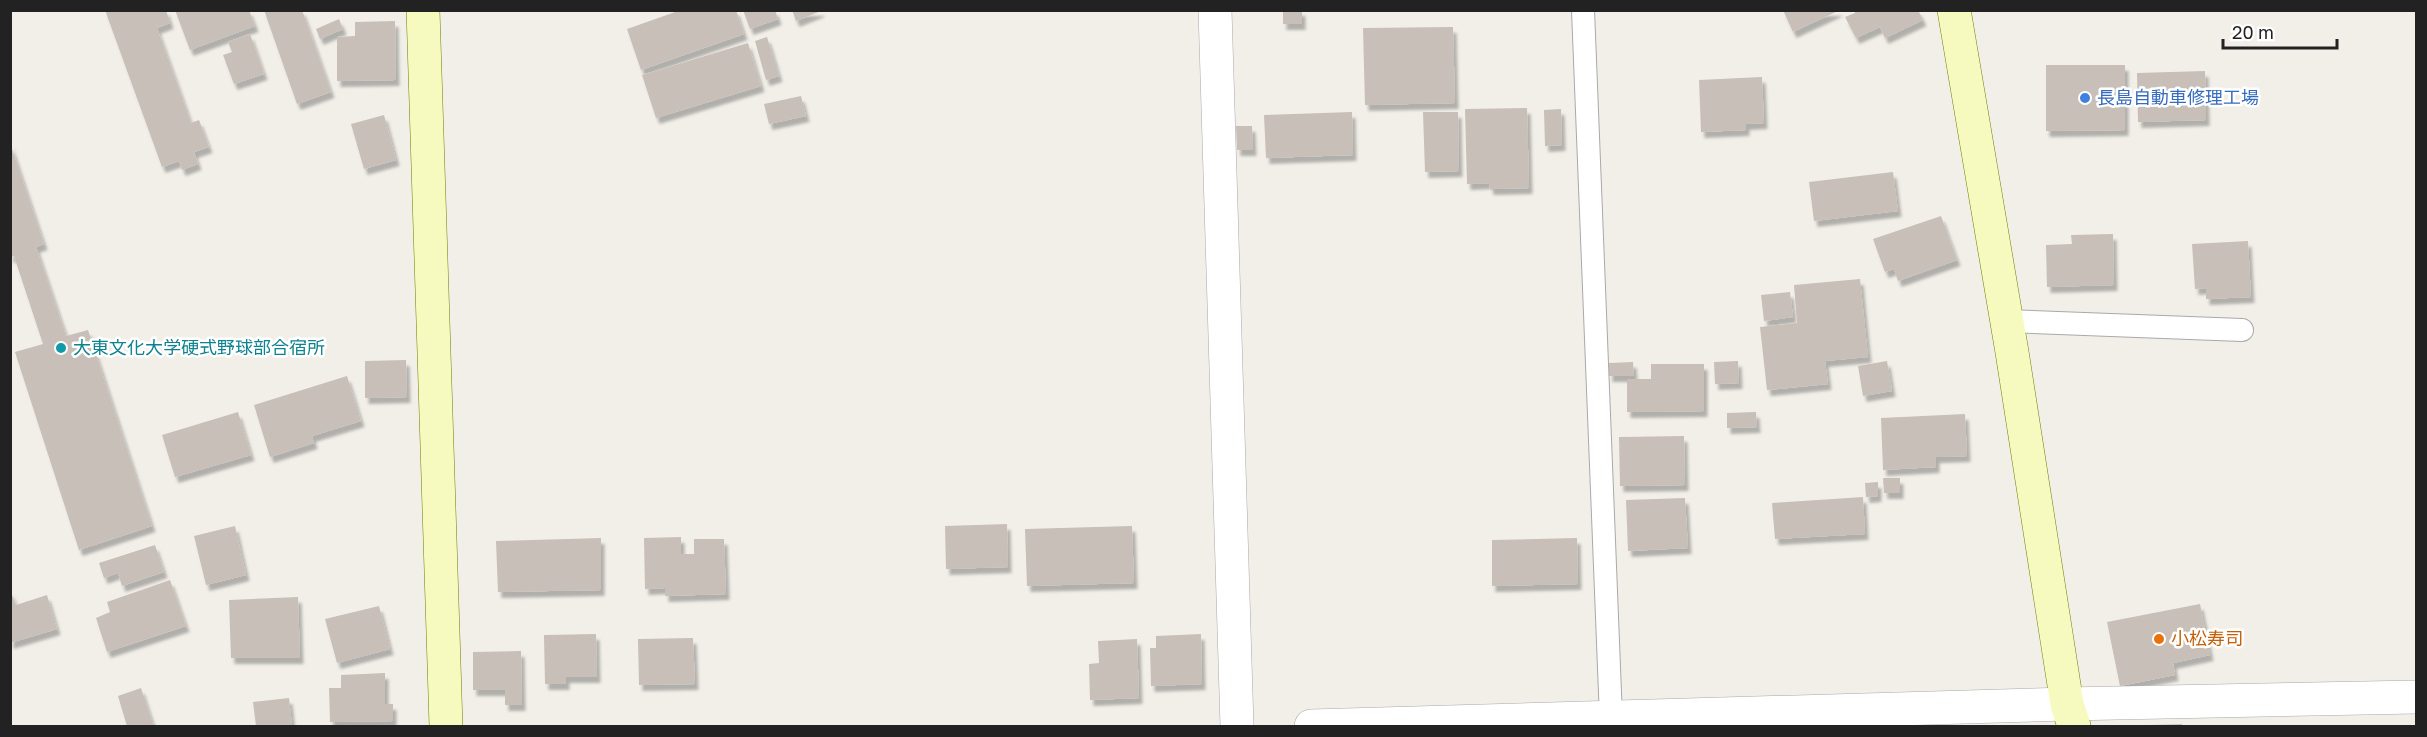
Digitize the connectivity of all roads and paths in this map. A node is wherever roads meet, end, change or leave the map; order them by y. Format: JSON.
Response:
{"nodes":[{"id":1,"x":423,"y":10,"type":"edge"},
{"id":2,"x":1215,"y":10,"type":"edge"},
{"id":3,"x":1583,"y":10,"type":"edge"},
{"id":4,"x":1954,"y":10,"type":"edge"},
{"id":5,"x":2006,"y":321,"type":"junction"},
{"id":6,"x":2242,"y":330,"type":"dead end"},
{"id":7,"x":2416,"y":697,"type":"edge"},
{"id":8,"x":2071,"y":715,"type":"edge"},
{"id":9,"x":1611,"y":718,"type":"junction"},
{"id":10,"x":446,"y":726,"type":"edge"},
{"id":11,"x":1237,"y":726,"type":"edge"},
{"id":12,"x":1311,"y":726,"type":"edge"}],
"edges":[{"from":1,"to":10,"type":"street"},
{"from":2,"to":11,"type":"street"},
{"from":3,"to":9,"type":"lane"},
{"from":4,"to":5,"type":"street"},
{"from":5,"to":6,"type":"lane"},
{"from":5,"to":8,"type":"street"},
{"from":7,"to":8,"type":"street"},
{"from":8,"to":9,"type":"street"},
{"from":9,"to":12,"type":"street"}]}
